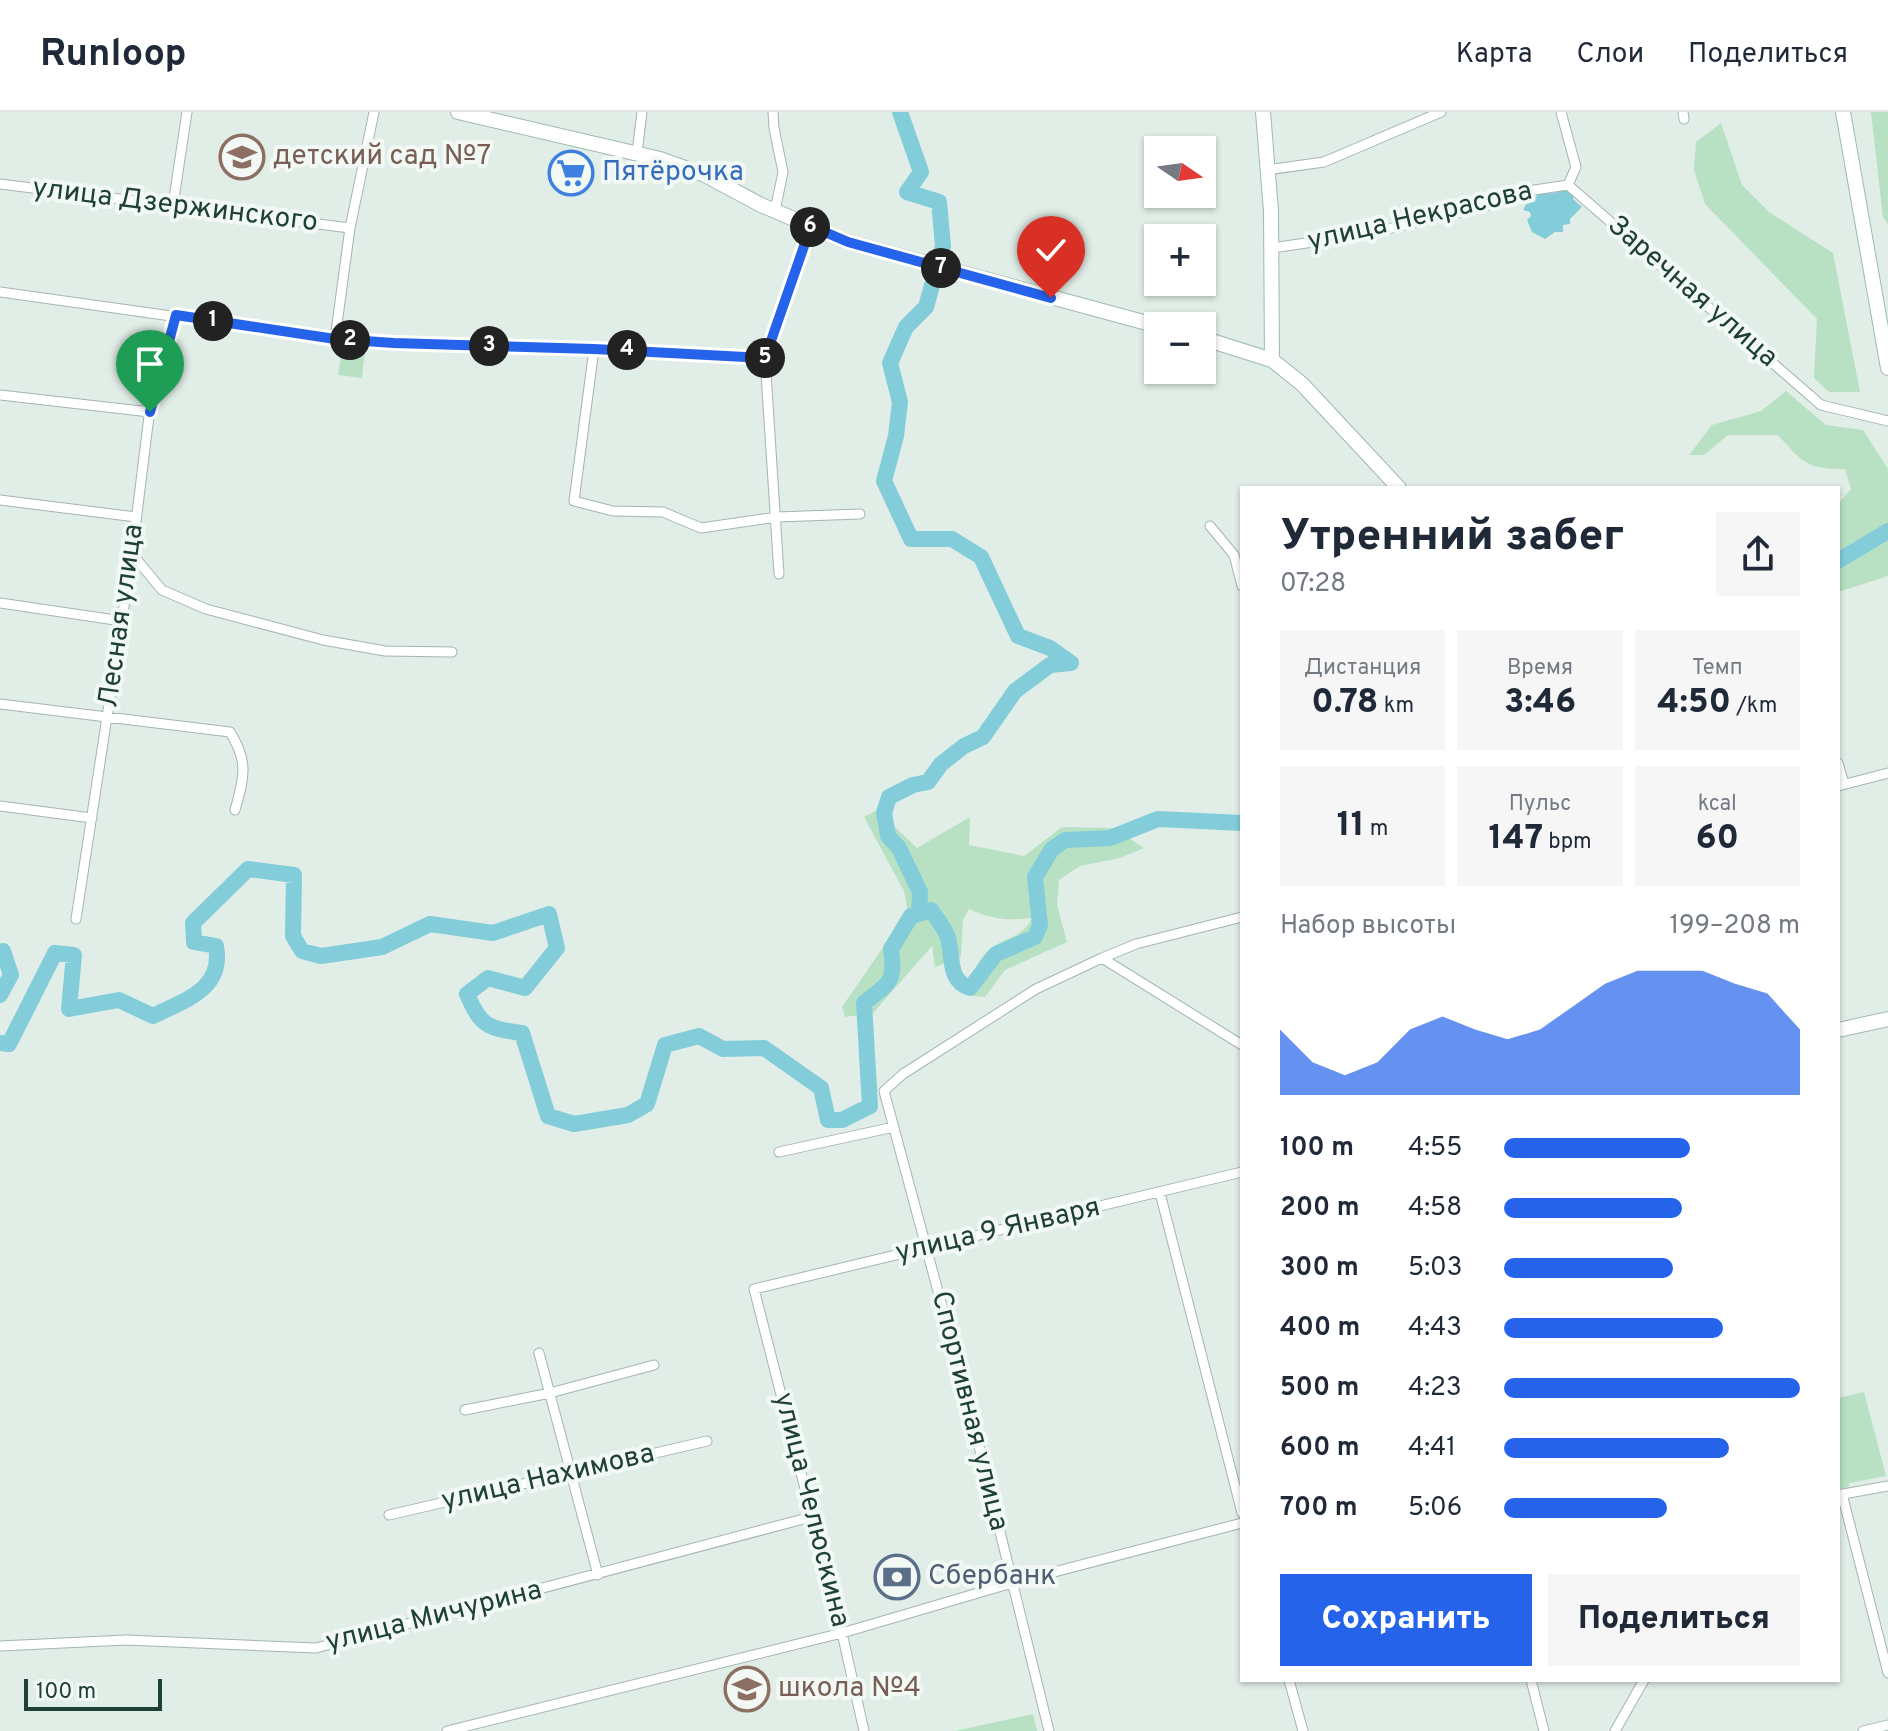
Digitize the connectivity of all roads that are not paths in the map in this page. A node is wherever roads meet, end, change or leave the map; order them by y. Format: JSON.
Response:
{"nodes":[{"id":1,"x":187,"y":112,"type":"edge"},
{"id":2,"x":374,"y":112,"type":"edge"},
{"id":3,"x":458,"y":112,"type":"edge"},
{"id":4,"x":642,"y":112,"type":"edge"},
{"id":5,"x":773,"y":112,"type":"edge"},
{"id":6,"x":1263,"y":112,"type":"edge"},
{"id":7,"x":1441,"y":112,"type":"edge"},
{"id":8,"x":1561,"y":112,"type":"edge"},
{"id":9,"x":1843,"y":112,"type":"edge"},
{"id":10,"x":637,"y":153,"type":"junction"},
{"id":11,"x":1267,"y":170,"type":"junction"},
{"id":12,"x":0,"y":184,"type":"edge"},
{"id":13,"x":1568,"y":185,"type":"junction"},
{"id":14,"x":173,"y":205,"type":"junction"},
{"id":15,"x":775,"y":211,"type":"junction"},
{"id":16,"x":811,"y":226,"type":"junction"},
{"id":17,"x":350,"y":228,"type":"junction"},
{"id":18,"x":1272,"y":248,"type":"junction"},
{"id":19,"x":0,"y":292,"type":"edge"},
{"id":20,"x":176,"y":315,"type":"junction"},
{"id":21,"x":1144,"y":322,"type":"edge"},
{"id":22,"x":335,"y":339,"type":"junction"},
{"id":23,"x":1216,"y":342,"type":"edge"},
{"id":24,"x":594,"y":349,"type":"junction"},
{"id":25,"x":765,"y":358,"type":"junction"},
{"id":26,"x":1272,"y":360,"type":"junction"},
{"id":27,"x":1888,"y":368,"type":"edge"},
{"id":28,"x":0,"y":395,"type":"edge"},
{"id":29,"x":150,"y":412,"type":"junction"},
{"id":30,"x":1888,"y":421,"type":"edge"},
{"id":31,"x":1397,"y":486,"type":"edge"},
{"id":32,"x":0,"y":500,"type":"edge"},
{"id":33,"x":860,"y":514,"type":"dead end"},
{"id":34,"x":136,"y":517,"type":"junction"},
{"id":35,"x":777,"y":517,"type":"junction"},
{"id":36,"x":1210,"y":526,"type":"dead end"},
{"id":37,"x":132,"y":554,"type":"junction"},
{"id":38,"x":779,"y":574,"type":"dead end"},
{"id":39,"x":1240,"y":578,"type":"edge"},
{"id":40,"x":0,"y":603,"type":"edge"},
{"id":41,"x":122,"y":621,"type":"junction"},
{"id":42,"x":452,"y":652,"type":"dead end"},
{"id":43,"x":0,"y":704,"type":"edge"},
{"id":44,"x":107,"y":719,"type":"junction"},
{"id":45,"x":1888,"y":773,"type":"edge"},
{"id":46,"x":1841,"y":785,"type":"edge"},
{"id":47,"x":0,"y":806,"type":"edge"},
{"id":48,"x":235,"y":810,"type":"dead end"},
{"id":49,"x":92,"y":818,"type":"junction"},
{"id":50,"x":1240,"y":918,"type":"edge"},
{"id":51,"x":76,"y":919,"type":"dead end"},
{"id":52,"x":1102,"y":958,"type":"junction"},
{"id":53,"x":1888,"y":1019,"type":"edge"},
{"id":54,"x":1840,"y":1030,"type":"edge"},
{"id":55,"x":1240,"y":1044,"type":"edge"},
{"id":56,"x":894,"y":1127,"type":"junction"},
{"id":57,"x":779,"y":1152,"type":"dead end"},
{"id":58,"x":1240,"y":1173,"type":"edge"},
{"id":59,"x":1160,"y":1193,"type":"junction"},
{"id":60,"x":926,"y":1247,"type":"junction"},
{"id":61,"x":754,"y":1289,"type":"joint"},
{"id":62,"x":539,"y":1353,"type":"dead end"},
{"id":63,"x":654,"y":1365,"type":"dead end"},
{"id":64,"x":550,"y":1393,"type":"junction"},
{"id":65,"x":465,"y":1410,"type":"dead end"},
{"id":66,"x":707,"y":1441,"type":"dead end"},
{"id":67,"x":571,"y":1473,"type":"junction"},
{"id":68,"x":1888,"y":1486,"type":"edge"},
{"id":69,"x":1840,"y":1495,"type":"edge"},
{"id":70,"x":1240,"y":1505,"type":"edge"},
{"id":71,"x":389,"y":1515,"type":"dead end"},
{"id":72,"x":811,"y":1517,"type":"junction"},
{"id":73,"x":1240,"y":1524,"type":"edge"},
{"id":74,"x":598,"y":1575,"type":"junction"},
{"id":75,"x":1012,"y":1583,"type":"junction"},
{"id":76,"x":842,"y":1633,"type":"junction"},
{"id":77,"x":0,"y":1646,"type":"edge"},
{"id":78,"x":1888,"y":1673,"type":"edge"},
{"id":79,"x":1290,"y":1682,"type":"edge"},
{"id":80,"x":1532,"y":1682,"type":"edge"},
{"id":81,"x":1643,"y":1682,"type":"edge"},
{"id":82,"x":1888,"y":1725,"type":"edge"},
{"id":83,"x":447,"y":1731,"type":"edge"},
{"id":84,"x":864,"y":1731,"type":"edge"},
{"id":85,"x":1049,"y":1731,"type":"edge"},
{"id":86,"x":1303,"y":1731,"type":"edge"},
{"id":87,"x":1544,"y":1731,"type":"edge"},
{"id":88,"x":1615,"y":1731,"type":"edge"},
{"id":89,"x":1863,"y":1731,"type":"edge"}],
"edges":[{"from":1,"to":14,"type":"street"},
{"from":2,"to":17,"type":"street"},
{"from":3,"to":10,"type":"street"},
{"from":4,"to":10,"type":"street"},
{"from":5,"to":15,"type":"street"},
{"from":6,"to":11,"type":"street"},
{"from":7,"to":11,"type":"street"},
{"from":8,"to":13,"type":"street"},
{"from":9,"to":27,"type":"street"},
{"from":10,"to":15,"type":"street"},
{"from":11,"to":18,"type":"street"},
{"from":12,"to":14,"type":"street","name":"улица Дзержинского"},
{"from":13,"to":18,"type":"street","name":"улица Некрасова"},
{"from":13,"to":30,"type":"street","name":"Заречная улица"},
{"from":14,"to":17,"type":"street","name":"улица Дзержинского"},
{"from":15,"to":16,"type":"street"},
{"from":16,"to":21,"type":"street"},
{"from":16,"to":25,"type":"street"},
{"from":17,"to":22,"type":"street"},
{"from":18,"to":26,"type":"street"},
{"from":19,"to":20,"type":"street"},
{"from":20,"to":22,"type":"street"},
{"from":20,"to":29,"type":"street","name":"Лесная улица"},
{"from":22,"to":24,"type":"street"},
{"from":23,"to":26,"type":"street"},
{"from":24,"to":25,"type":"street"},
{"from":24,"to":35,"type":"street"},
{"from":25,"to":35,"type":"street"},
{"from":26,"to":31,"type":"street"},
{"from":28,"to":29,"type":"street"},
{"from":29,"to":34,"type":"street","name":"Лесная улица"},
{"from":32,"to":34,"type":"street"},
{"from":33,"to":35,"type":"street"},
{"from":34,"to":37,"type":"street","name":"Лесная улица"},
{"from":35,"to":38,"type":"street"},
{"from":36,"to":39,"type":"street"},
{"from":37,"to":41,"type":"street","name":"Лесная улица"},
{"from":37,"to":42,"type":"street"},
{"from":40,"to":41,"type":"street"},
{"from":41,"to":44,"type":"street","name":"Лесная улица"},
{"from":43,"to":44,"type":"street"},
{"from":44,"to":48,"type":"street"},
{"from":44,"to":49,"type":"street","name":"Лесная улица"},
{"from":45,"to":46,"type":"street"},
{"from":47,"to":49,"type":"street"},
{"from":49,"to":51,"type":"street","name":"Лесная улица"},
{"from":50,"to":52,"type":"street"},
{"from":52,"to":55,"type":"street"},
{"from":52,"to":56,"type":"street","name":"Спортивная улица"},
{"from":53,"to":54,"type":"street"},
{"from":56,"to":57,"type":"street"},
{"from":56,"to":60,"type":"street","name":"Спортивная улица"},
{"from":58,"to":59,"type":"street","name":"улица 9 Января"},
{"from":59,"to":60,"type":"street","name":"улица 9 Января"},
{"from":59,"to":70,"type":"street"},
{"from":60,"to":61,"type":"street","name":"улица 9 Января"},
{"from":60,"to":75,"type":"street","name":"Спортивная улица"},
{"from":61,"to":72,"type":"street","name":"улица Челюскина"},
{"from":62,"to":64,"type":"street"},
{"from":63,"to":64,"type":"street"},
{"from":64,"to":65,"type":"street"},
{"from":64,"to":67,"type":"street"},
{"from":66,"to":67,"type":"street","name":"улица Нахимова"},
{"from":67,"to":71,"type":"street","name":"улица Нахимова"},
{"from":67,"to":74,"type":"street"},
{"from":68,"to":69,"type":"street"},
{"from":69,"to":78,"type":"street"},
{"from":72,"to":74,"type":"street","name":"улица Мичурина"},
{"from":72,"to":76,"type":"street","name":"улица Челюскина"},
{"from":73,"to":75,"type":"street"},
{"from":74,"to":77,"type":"street","name":"улица Мичурина"},
{"from":75,"to":76,"type":"street"},
{"from":75,"to":85,"type":"street","name":"Спортивная улица"},
{"from":76,"to":83,"type":"street"},
{"from":76,"to":84,"type":"street","name":"улица Челюскина"},
{"from":79,"to":86,"type":"street"},
{"from":80,"to":87,"type":"street"},
{"from":81,"to":88,"type":"street"},
{"from":82,"to":89,"type":"street"}]}
